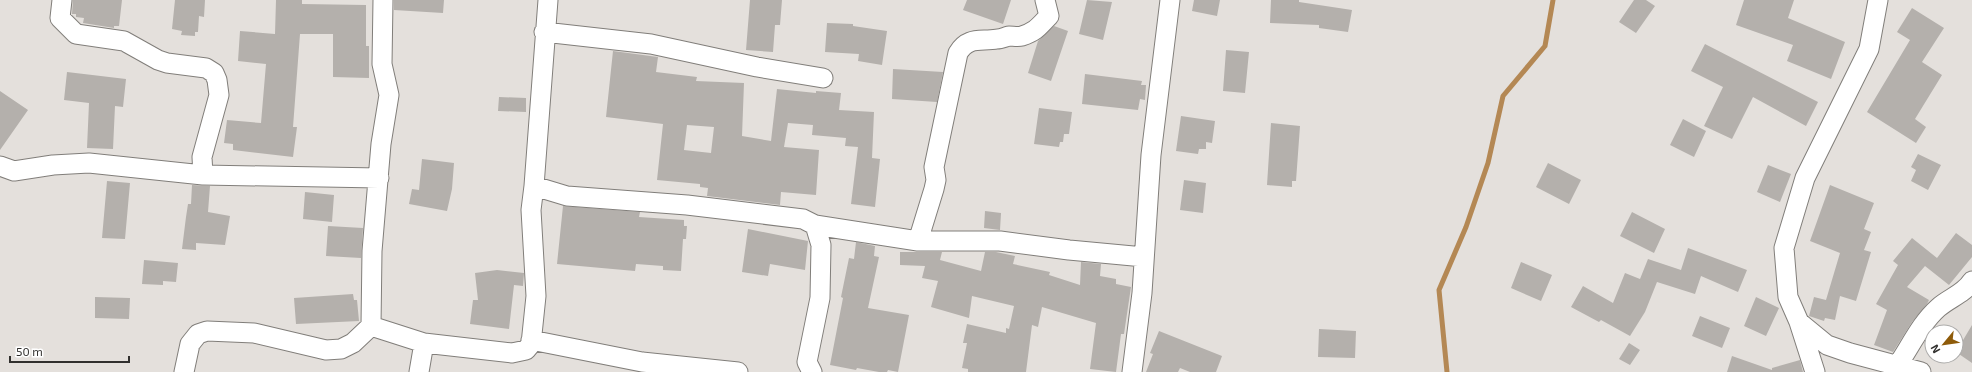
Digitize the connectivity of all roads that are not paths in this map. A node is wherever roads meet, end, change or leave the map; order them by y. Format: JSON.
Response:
{"nodes":[{"id":1,"x":62,"y":0,"type":"edge"},
{"id":2,"x":383,"y":0,"type":"edge"},
{"id":3,"x":548,"y":0,"type":"edge"},
{"id":4,"x":1045,"y":0,"type":"edge"},
{"id":5,"x":1170,"y":0,"type":"edge"},
{"id":6,"x":1878,"y":0,"type":"edge"},
{"id":7,"x":544,"y":32,"type":"junction"},
{"id":8,"x":823,"y":78,"type":"dead end"},
{"id":9,"x":0,"y":166,"type":"edge"},
{"id":10,"x":203,"y":175,"type":"junction"},
{"id":11,"x":379,"y":178,"type":"junction"},
{"id":12,"x":534,"y":186,"type":"junction"},
{"id":13,"x":815,"y":225,"type":"junction"},
{"id":14,"x":918,"y":241,"type":"junction"},
{"id":15,"x":1144,"y":257,"type":"junction"},
{"id":16,"x":1972,"y":281,"type":"edge"},
{"id":17,"x":1799,"y":322,"type":"junction"},
{"id":18,"x":371,"y":326,"type":"junction"},
{"id":19,"x":531,"y":340,"type":"junction"},
{"id":20,"x":424,"y":343,"type":"junction"},
{"id":21,"x":1897,"y":366,"type":"junction"},
{"id":22,"x":660,"y":368,"type":"edge"},
{"id":23,"x":184,"y":372,"type":"edge"},
{"id":24,"x":420,"y":372,"type":"edge"},
{"id":25,"x":738,"y":372,"type":"edge"},
{"id":26,"x":812,"y":372,"type":"edge"},
{"id":27,"x":1132,"y":372,"type":"edge"},
{"id":28,"x":1815,"y":372,"type":"edge"},
{"id":29,"x":1921,"y":372,"type":"edge"}],
"edges":[{"from":1,"to":10,"type":"street"},
{"from":2,"to":11,"type":"street"},
{"from":3,"to":7,"type":"street"},
{"from":4,"to":14,"type":"street"},
{"from":5,"to":15,"type":"street"},
{"from":6,"to":17,"type":"street"},
{"from":7,"to":8,"type":"street"},
{"from":7,"to":12,"type":"street"},
{"from":9,"to":10,"type":"street"},
{"from":10,"to":11,"type":"street"},
{"from":11,"to":18,"type":"street"},
{"from":12,"to":13,"type":"street"},
{"from":12,"to":19,"type":"street"},
{"from":13,"to":14,"type":"street"},
{"from":13,"to":26,"type":"street"},
{"from":14,"to":15,"type":"street"},
{"from":15,"to":27,"type":"street"},
{"from":16,"to":21,"type":"street"},
{"from":17,"to":21,"type":"street"},
{"from":17,"to":28,"type":"street"},
{"from":18,"to":20,"type":"street"},
{"from":18,"to":23,"type":"street"},
{"from":19,"to":20,"type":"street"},
{"from":19,"to":22,"type":"street"},
{"from":20,"to":24,"type":"street"},
{"from":21,"to":29,"type":"street"},
{"from":22,"to":25,"type":"street"}]}
